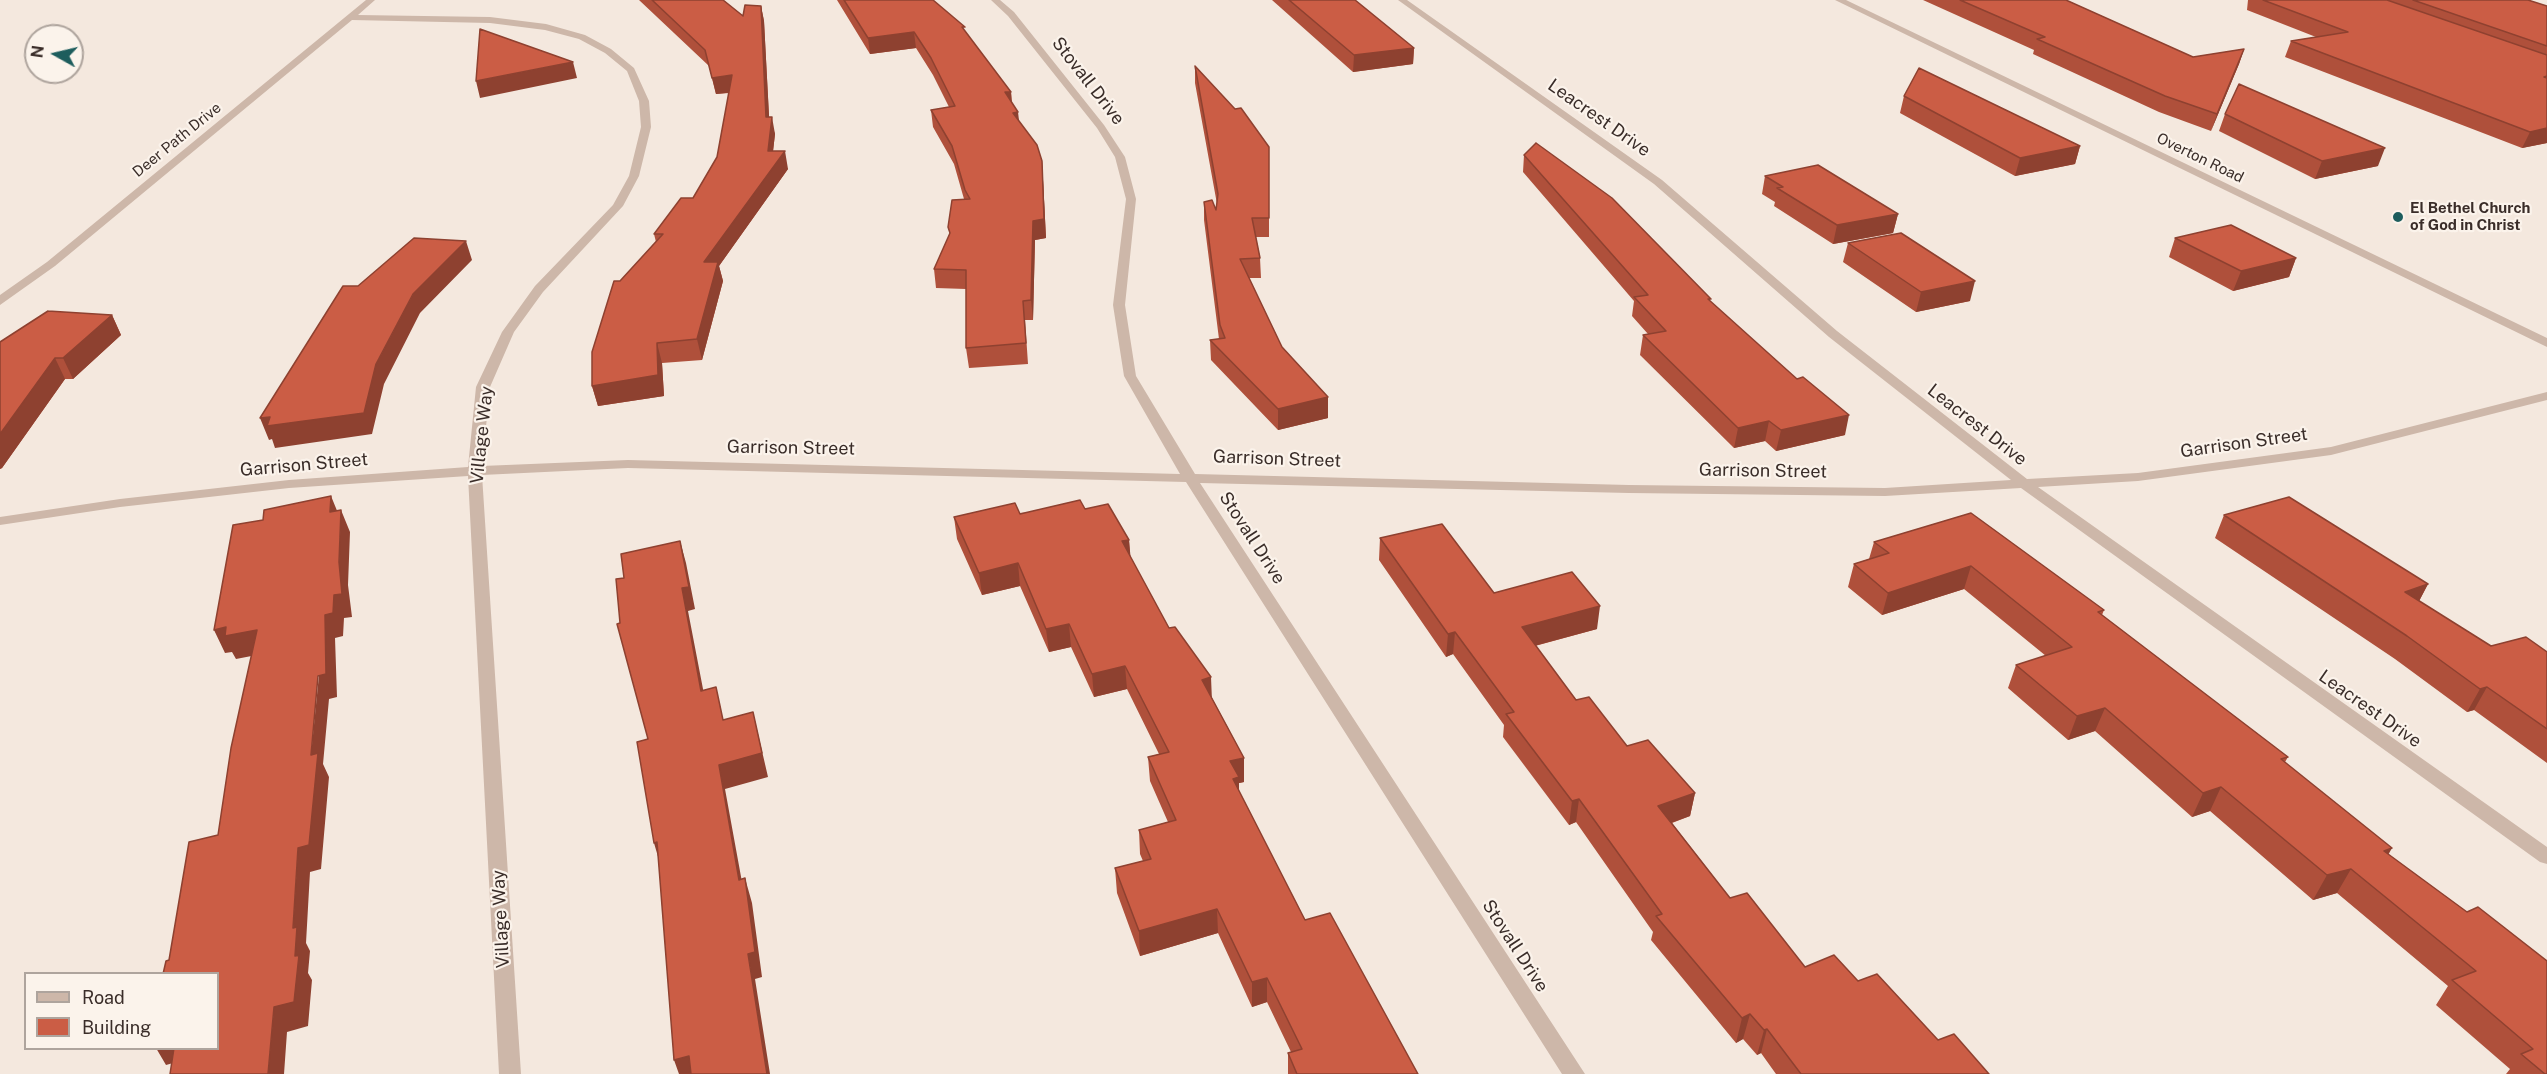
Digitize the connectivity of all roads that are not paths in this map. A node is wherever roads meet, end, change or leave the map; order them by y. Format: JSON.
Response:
{"nodes":[{"id":1,"x":371,"y":0,"type":"edge"},
{"id":2,"x":995,"y":0,"type":"edge"},
{"id":3,"x":1402,"y":0,"type":"edge"},
{"id":4,"x":1839,"y":0,"type":"edge"},
{"id":5,"x":350,"y":17,"type":"junction"},
{"id":6,"x":0,"y":301,"type":"edge"},
{"id":7,"x":2547,"y":344,"type":"edge"},
{"id":8,"x":2547,"y":396,"type":"edge"},
{"id":9,"x":475,"y":471,"type":"junction"},
{"id":10,"x":1189,"y":476,"type":"junction"},
{"id":11,"x":2023,"y":483,"type":"junction"},
{"id":12,"x":0,"y":521,"type":"edge"},
{"id":13,"x":2547,"y":857,"type":"edge"},
{"id":14,"x":510,"y":1074,"type":"edge"},
{"id":15,"x":1574,"y":1074,"type":"edge"}],
"edges":[{"from":1,"to":5,"type":"street","name":"Deer Path Drive"},
{"from":2,"to":10,"type":"street","name":"Stovall Drive"},
{"from":3,"to":11,"type":"street","name":"Leacrest Drive"},
{"from":4,"to":7,"type":"street","name":"Overton Road"},
{"from":5,"to":6,"type":"street","name":"Deer Path Drive"},
{"from":5,"to":9,"type":"street","name":"Village Way"},
{"from":8,"to":11,"type":"street","name":"Garrison Street"},
{"from":9,"to":10,"type":"street","name":"Garrison Street"},
{"from":9,"to":12,"type":"street","name":"Garrison Street"},
{"from":9,"to":14,"type":"street","name":"Village Way"},
{"from":10,"to":11,"type":"street","name":"Garrison Street"},
{"from":10,"to":15,"type":"street","name":"Stovall Drive"},
{"from":11,"to":13,"type":"street","name":"Leacrest Drive"}]}
